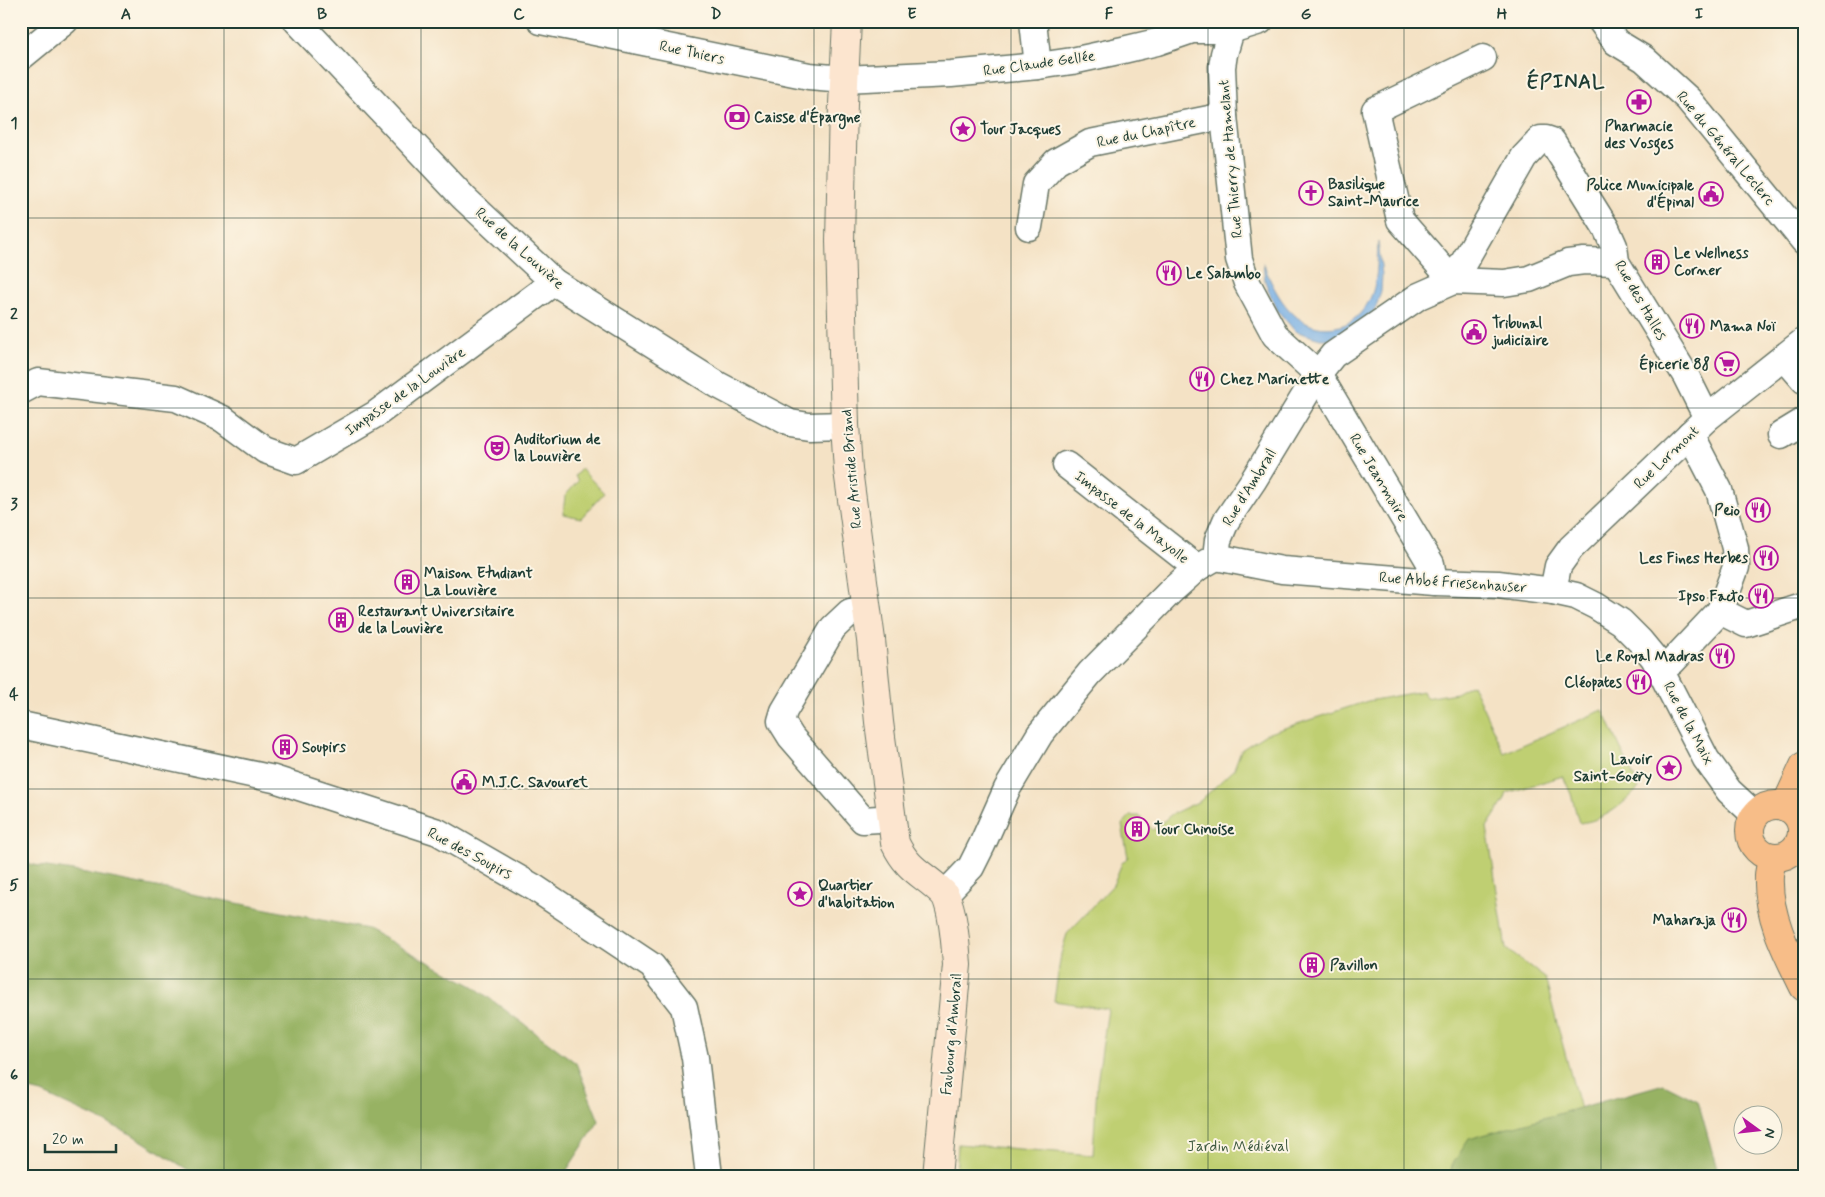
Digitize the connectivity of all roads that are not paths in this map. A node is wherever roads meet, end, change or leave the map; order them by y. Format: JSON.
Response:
{"nodes":[{"id":1,"x":65,"y":21,"type":"edge"},
{"id":2,"x":297,"y":21,"type":"edge"},
{"id":3,"x":541,"y":21,"type":"edge"},
{"id":4,"x":847,"y":21,"type":"edge"},
{"id":5,"x":1033,"y":21,"type":"edge"},
{"id":6,"x":1260,"y":21,"type":"edge"},
{"id":7,"x":1601,"y":21,"type":"edge"},
{"id":8,"x":1231,"y":30,"type":"junction"},
{"id":9,"x":21,"y":56,"type":"edge"},
{"id":10,"x":1483,"y":58,"type":"dead end"},
{"id":11,"x":1038,"y":66,"type":"junction"},
{"id":12,"x":844,"y":79,"type":"junction"},
{"id":13,"x":1224,"y":116,"type":"junction"},
{"id":14,"x":1029,"y":227,"type":"dead end"},
{"id":15,"x":1804,"y":242,"type":"edge"},
{"id":16,"x":1616,"y":262,"type":"junction"},
{"id":17,"x":1453,"y":281,"type":"junction"},
{"id":18,"x":554,"y":282,"type":"junction"},
{"id":19,"x":1794,"y":349,"type":"edge"},
{"id":20,"x":1318,"y":374,"type":"junction"},
{"id":21,"x":1804,"y":380,"type":"edge"},
{"id":22,"x":21,"y":391,"type":"edge"},
{"id":23,"x":1804,"y":421,"type":"edge"},
{"id":24,"x":845,"y":425,"type":"junction"},
{"id":25,"x":1698,"y":426,"type":"junction"},
{"id":26,"x":1781,"y":435,"type":"dead end"},
{"id":27,"x":1066,"y":465,"type":"dead end"},
{"id":28,"x":1206,"y":563,"type":"junction"},
{"id":29,"x":1434,"y":582,"type":"junction"},
{"id":30,"x":1552,"y":591,"type":"junction"},
{"id":31,"x":1801,"y":606,"type":"dead end"},
{"id":32,"x":867,"y":609,"type":"junction"},
{"id":33,"x":1720,"y":611,"type":"junction"},
{"id":34,"x":1660,"y":670,"type":"junction"},
{"id":35,"x":21,"y":725,"type":"edge"},
{"id":36,"x":1804,"y":766,"type":"edge"},
{"id":37,"x":1785,"y":806,"type":"junction"},
{"id":38,"x":891,"y":815,"type":"junction"},
{"id":39,"x":1755,"y":815,"type":"junction"},
{"id":40,"x":1774,"y":857,"type":"junction"},
{"id":41,"x":944,"y":894,"type":"junction"},
{"id":42,"x":1804,"y":987,"type":"edge"},
{"id":43,"x":709,"y":1176,"type":"edge"},
{"id":44,"x":937,"y":1176,"type":"edge"}],
"edges":[{"from":1,"to":9,"type":"street"},
{"from":2,"to":18,"type":"street","name":"Rue de la Louvière"},
{"from":3,"to":12,"type":"street","name":"Rue Thiers"},
{"from":4,"to":12,"type":"main road","name":"Rue Aristide Briand"},
{"from":5,"to":11,"type":"street"},
{"from":6,"to":8,"type":"street","name":"Rue Claude Gellée"},
{"from":7,"to":15,"type":"street","name":"Rue du Général Leclerc"},
{"from":8,"to":11,"type":"street","name":"Rue Claude Gellée"},
{"from":8,"to":13,"type":"street","name":"Rue Thierry de Hamelant"},
{"from":10,"to":17,"type":"street"},
{"from":11,"to":12,"type":"street","name":"Rue Claude Gellée"},
{"from":12,"to":24,"type":"main road","name":"Rue Aristide Briand"},
{"from":13,"to":14,"type":"street","name":"Rue du Chapître"},
{"from":13,"to":20,"type":"street","name":"Rue Thierry de Hamelant"},
{"from":16,"to":17,"type":"street"},
{"from":16,"to":17,"type":"street","name":"Rue des Halles"},
{"from":16,"to":25,"type":"street","name":"Rue des Halles"},
{"from":17,"to":20,"type":"street","name":"Rue d'Ambrail"},
{"from":18,"to":22,"type":"street","name":"Impasse de la Louvière"},
{"from":18,"to":24,"type":"street","name":"Rue de la Louvière"},
{"from":19,"to":21,"type":"street"},
{"from":19,"to":25,"type":"street","name":"Rue Lormont"},
{"from":20,"to":28,"type":"street","name":"Rue d'Ambrail"},
{"from":20,"to":29,"type":"street","name":"Rue Jeanmaire"},
{"from":23,"to":26,"type":"street"},
{"from":24,"to":32,"type":"main road","name":"Rue Aristide Briand"},
{"from":25,"to":30,"type":"street","name":"Rue Lormont"},
{"from":25,"to":33,"type":"street","name":"Rue de la Maix"},
{"from":27,"to":28,"type":"street","name":"Impasse de la Mayolle"},
{"from":28,"to":29,"type":"street","name":"Rue Abbé Friesenhauser"},
{"from":28,"to":41,"type":"street"},
{"from":29,"to":30,"type":"street","name":"Rue Abbé Friesenhauser"},
{"from":30,"to":34,"type":"street","name":"Rue Abbé Friesenhauser"},
{"from":31,"to":33,"type":"street"},
{"from":32,"to":38,"type":"main road","name":"Rue Aristide Briand"},
{"from":32,"to":38,"type":"street"},
{"from":33,"to":34,"type":"street","name":"Rue de la Maix"},
{"from":34,"to":39,"type":"street","name":"Rue de la Maix"},
{"from":35,"to":43,"type":"street","name":"Rue des Soupirs"},
{"from":36,"to":37,"type":"main road"},
{"from":37,"to":39,"type":"main road"},
{"from":37,"to":40,"type":"main road"},
{"from":38,"to":41,"type":"main road","name":"Rue Aristide Briand"},
{"from":39,"to":40,"type":"main road"},
{"from":40,"to":42,"type":"main road"},
{"from":41,"to":44,"type":"main road","name":"Faubourg d'Ambrail"}]}
